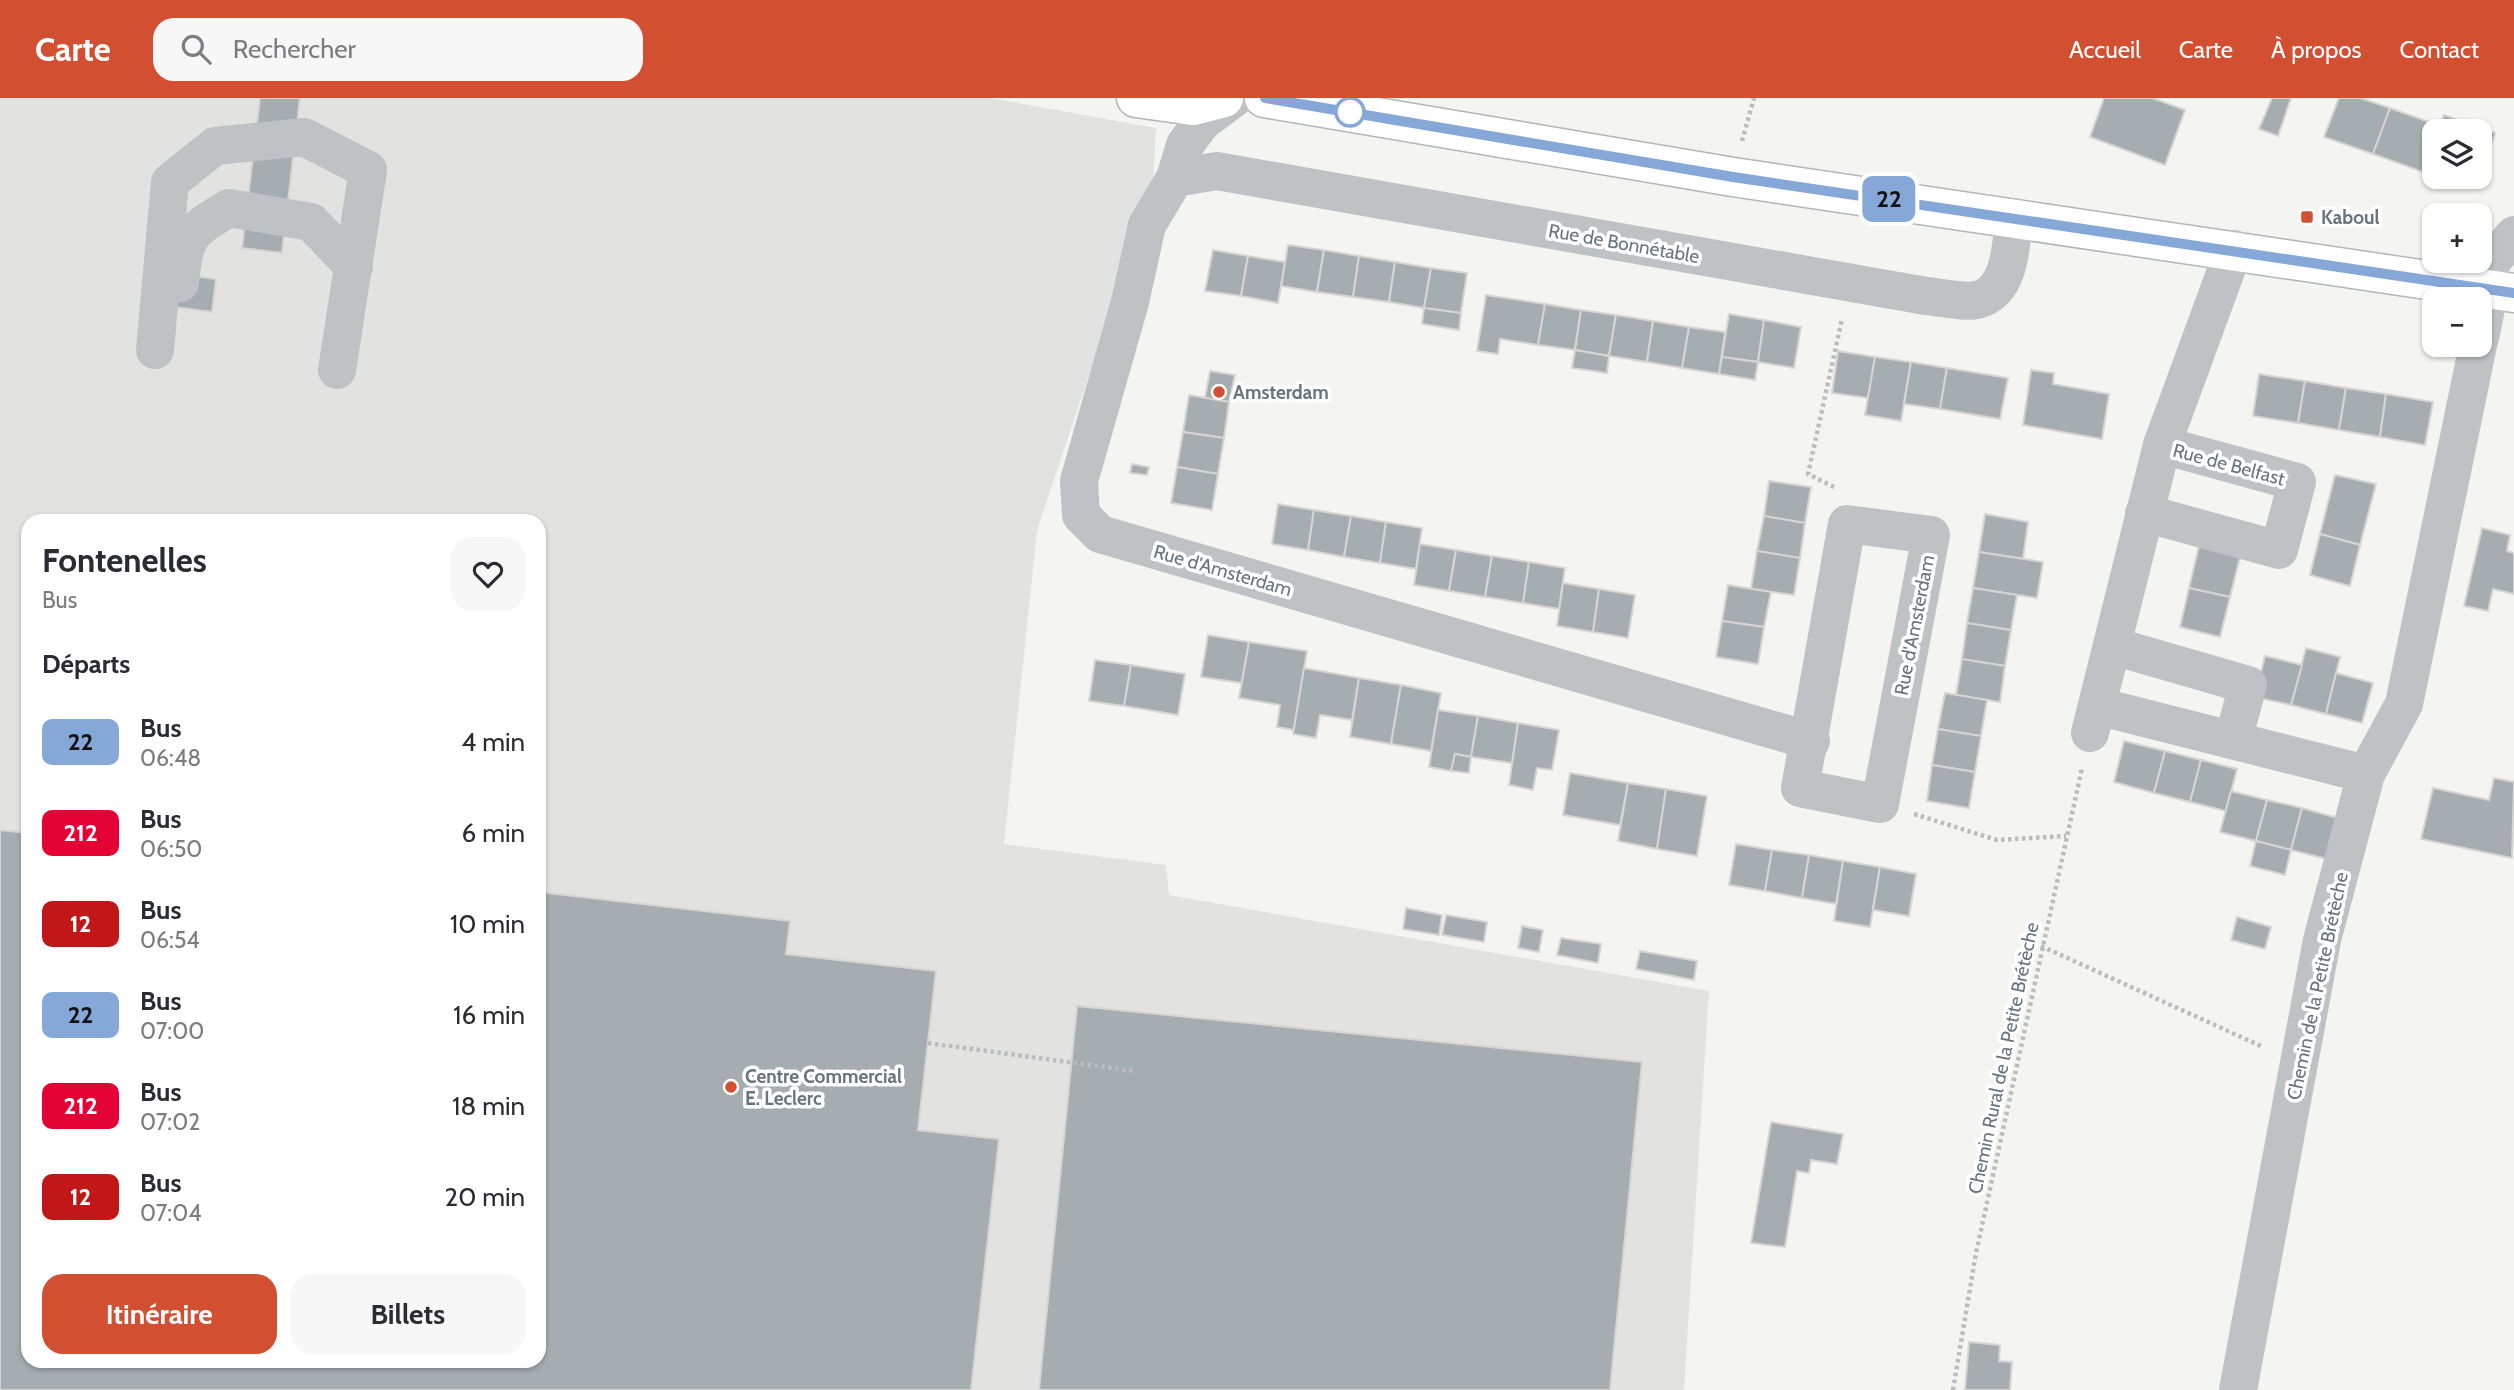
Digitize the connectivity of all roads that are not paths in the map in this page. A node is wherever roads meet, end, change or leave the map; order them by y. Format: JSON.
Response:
{"nodes":[{"id":1,"x":1136,"y":98,"type":"edge"},
{"id":2,"x":1224,"y":98,"type":"edge"},
{"id":3,"x":1234,"y":98,"type":"edge"},
{"id":4,"x":1264,"y":98,"type":"edge"},
{"id":5,"x":1175,"y":178,"type":"junction"},
{"id":6,"x":2014,"y":217,"type":"junction"},
{"id":7,"x":2514,"y":235,"type":"edge"},
{"id":8,"x":2234,"y":249,"type":"junction"},
{"id":9,"x":355,"y":267,"type":"junction"},
{"id":10,"x":2478,"y":287,"type":"edge"},
{"id":11,"x":2492,"y":287,"type":"edge"},
{"id":12,"x":2476,"y":357,"type":"edge"},
{"id":13,"x":337,"y":370,"type":"dead end"},
{"id":14,"x":2162,"y":445,"type":"junction"},
{"id":15,"x":2144,"y":513,"type":"junction"},
{"id":16,"x":2113,"y":646,"type":"junction"},
{"id":17,"x":2233,"y":740,"type":"junction"},
{"id":18,"x":1811,"y":741,"type":"junction"},
{"id":19,"x":2365,"y":774,"type":"junction"},
{"id":20,"x":2238,"y":1390,"type":"edge"}],
"edges":[{"from":1,"to":2,"type":"main road"},
{"from":3,"to":5,"type":"street","name":"Rue d'Amsterdam"},
{"from":4,"to":6,"type":"main road"},
{"from":5,"to":6,"type":"street","name":"Rue de Bonnétable"},
{"from":5,"to":18,"type":"street","name":"Rue d'Amsterdam"},
{"from":6,"to":8,"type":"main road"},
{"from":7,"to":11,"type":"street"},
{"from":8,"to":10,"type":"main road"},
{"from":8,"to":14,"type":"street","name":"Rue de Belfast"},
{"from":9,"to":9,"type":"street"},
{"from":9,"to":13,"type":"street"},
{"from":12,"to":19,"type":"street","name":"Chemin de la Petite Brétèche"},
{"from":14,"to":15,"type":"street","name":"Rue de Belfast"},
{"from":14,"to":15,"type":"street","name":"Rue de Belfast"},
{"from":15,"to":16,"type":"street","name":"Rue de Belfast"},
{"from":16,"to":17,"type":"street"},
{"from":16,"to":17,"type":"street","name":"Rue de Belfast"},
{"from":17,"to":19,"type":"street"},
{"from":18,"to":18,"type":"street","name":"Rue d'Amsterdam"},
{"from":19,"to":20,"type":"street","name":"Chemin de la Petite Brétèche"}]}
